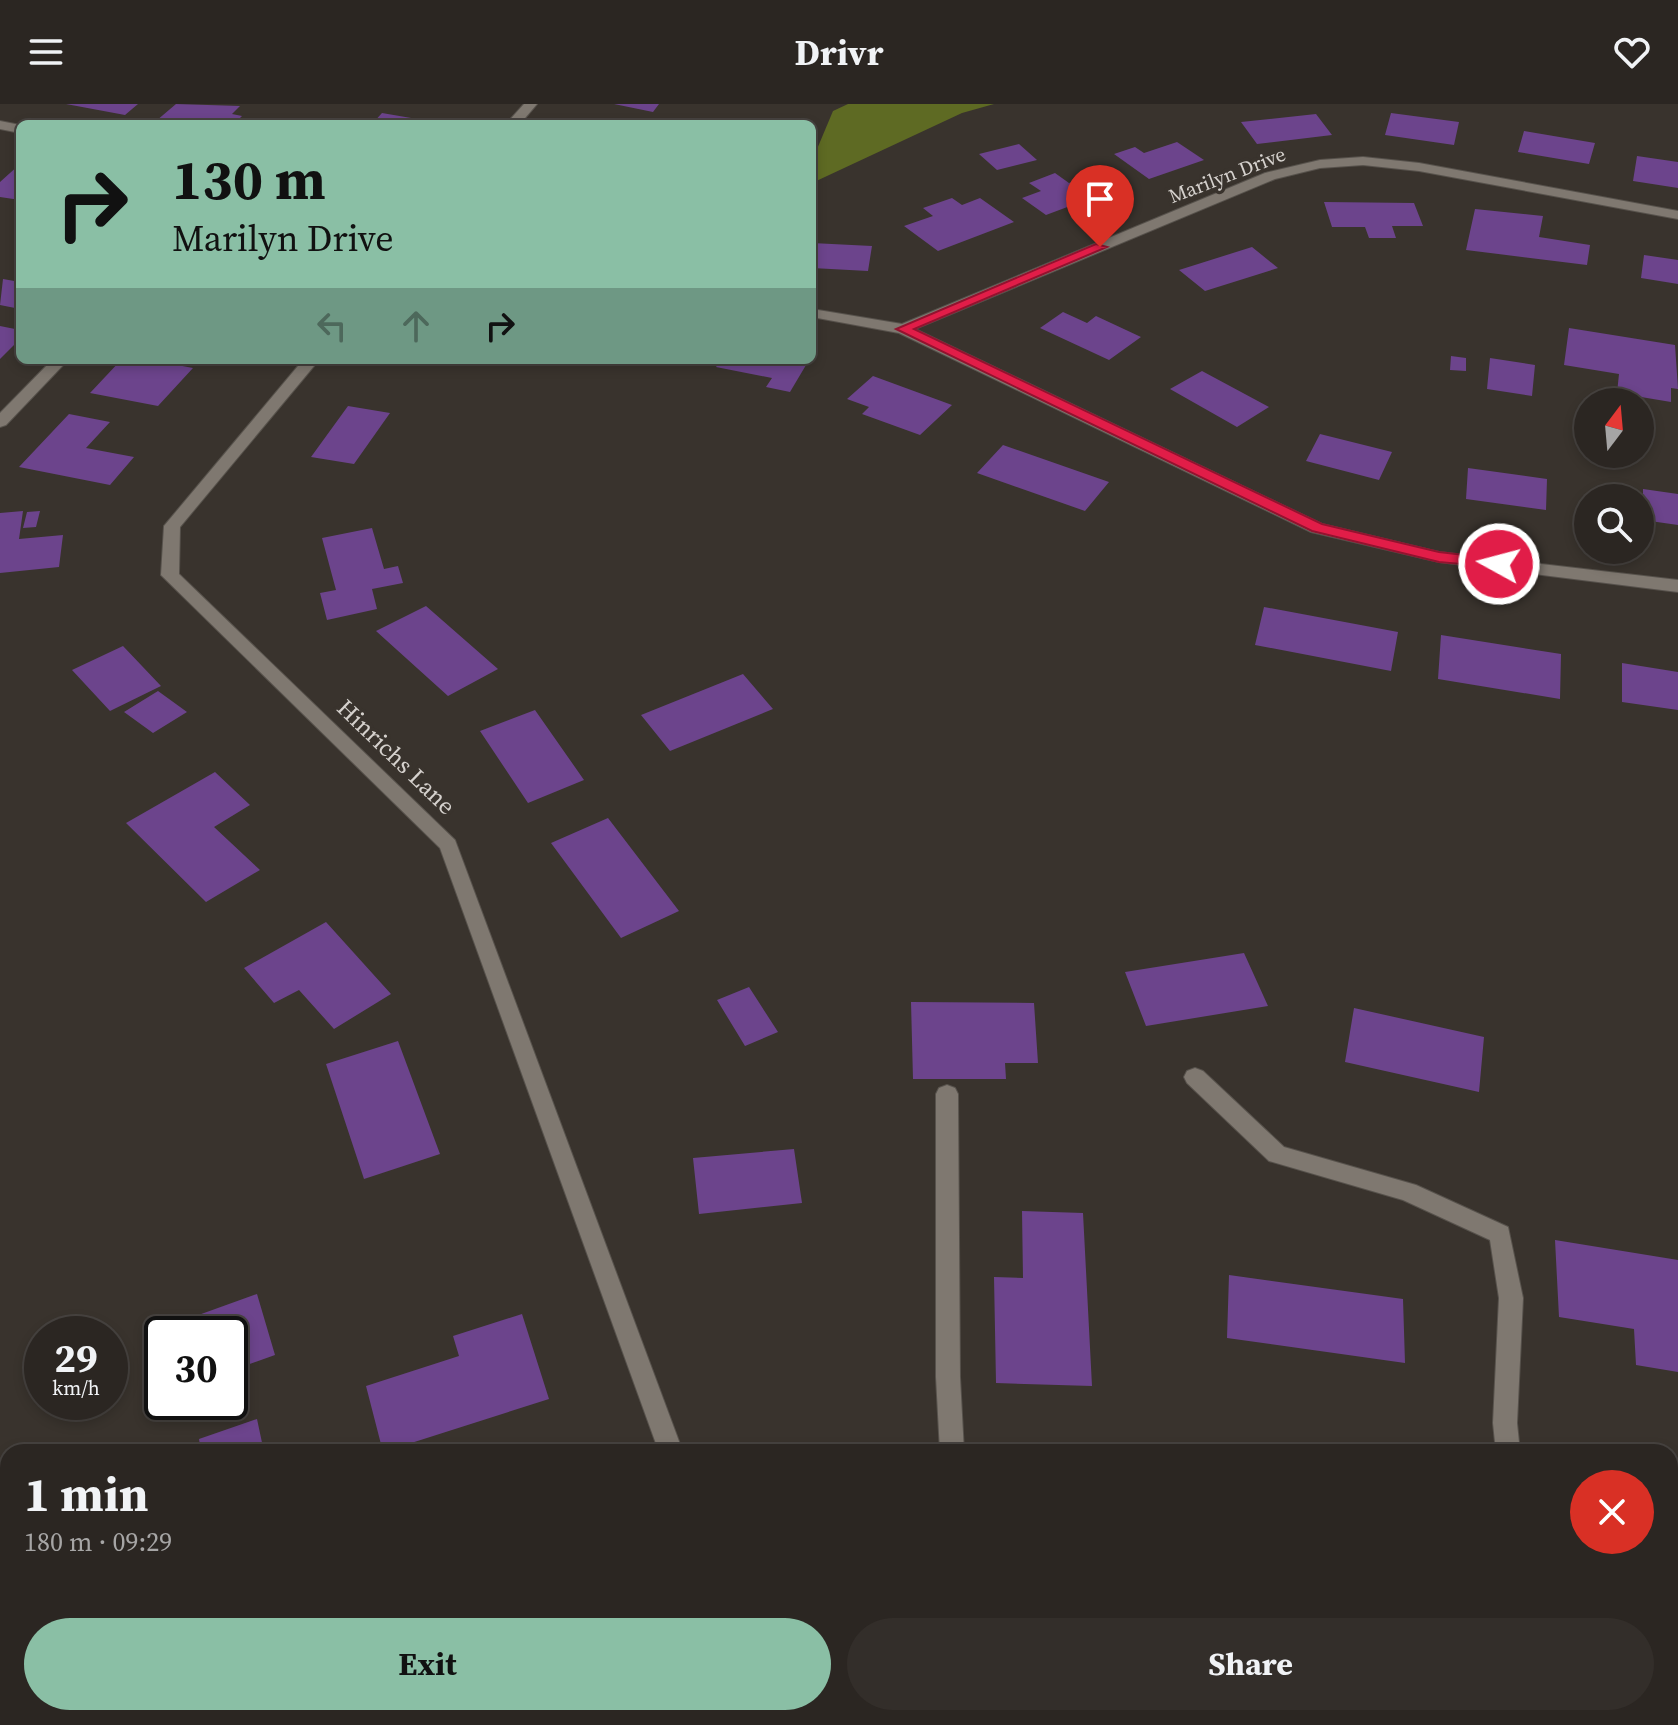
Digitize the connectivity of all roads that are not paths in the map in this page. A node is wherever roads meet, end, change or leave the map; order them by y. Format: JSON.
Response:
{"nodes":[{"id":1,"x":531,"y":104,"type":"edge"},
{"id":2,"x":517,"y":120,"type":"edge"},
{"id":3,"x":1678,"y":215,"type":"edge"},
{"id":4,"x":816,"y":314,"type":"edge"},
{"id":5,"x":903,"y":329,"type":"junction"},
{"id":6,"x":56,"y":364,"type":"edge"},
{"id":7,"x":308,"y":364,"type":"edge"},
{"id":8,"x":0,"y":422,"type":"edge"},
{"id":9,"x":1678,"y":586,"type":"edge"},
{"id":10,"x":1195,"y":1077,"type":"dead end"},
{"id":11,"x":947,"y":1094,"type":"dead end"},
{"id":12,"x":668,"y":1444,"type":"edge"},
{"id":13,"x":952,"y":1444,"type":"edge"},
{"id":14,"x":1507,"y":1444,"type":"edge"}],
"edges":[{"from":1,"to":2,"type":"street"},
{"from":3,"to":5,"type":"street","name":"Marilyn Drive"},
{"from":4,"to":5,"type":"street"},
{"from":5,"to":9,"type":"street"},
{"from":6,"to":8,"type":"street"},
{"from":7,"to":12,"type":"street","name":"Hinrichs Lane"},
{"from":10,"to":14,"type":"street"},
{"from":11,"to":13,"type":"street"}]}
